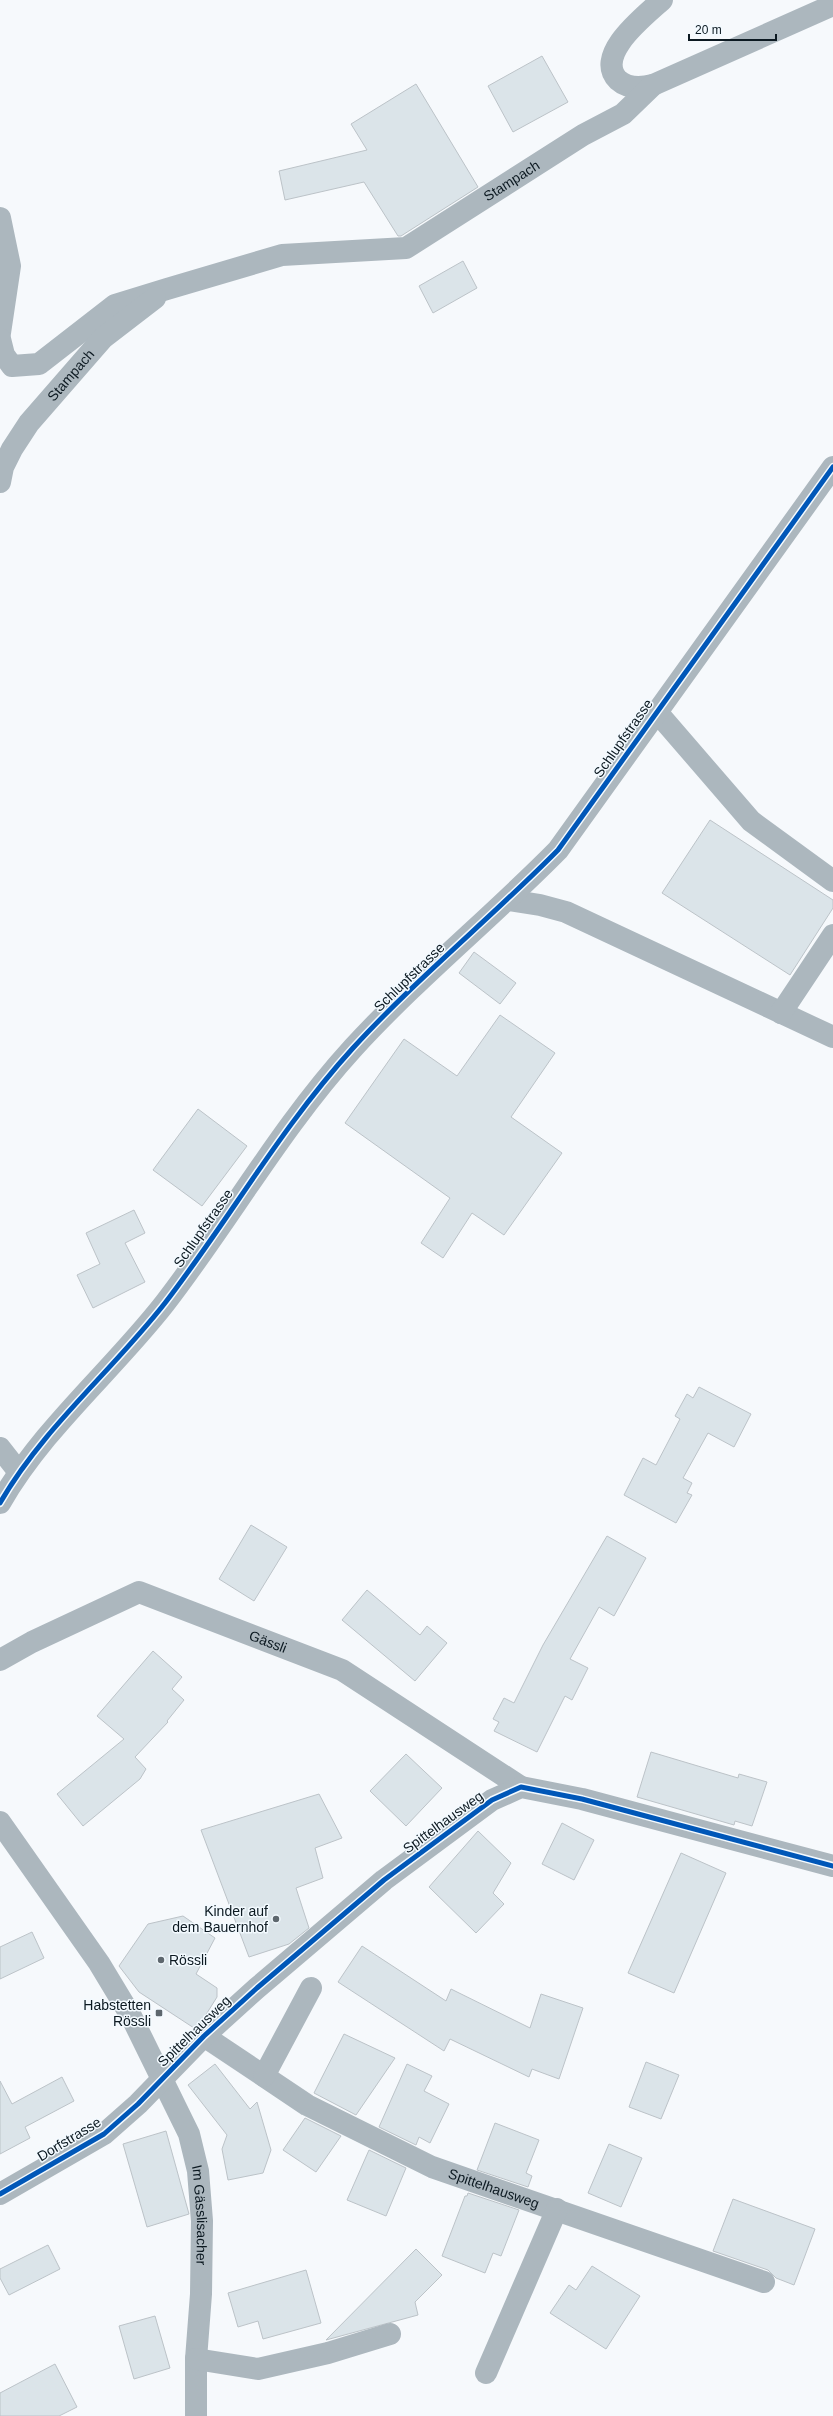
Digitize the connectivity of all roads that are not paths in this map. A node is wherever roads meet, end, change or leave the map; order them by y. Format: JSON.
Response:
{"nodes":[{"id":1,"x":662,"y":0,"type":"edge"},
{"id":2,"x":833,"y":5,"type":"edge"},
{"id":3,"x":653,"y":85,"type":"junction"},
{"id":4,"x":0,"y":218,"type":"edge"},
{"id":5,"x":166,"y":289,"type":"junction"},
{"id":6,"x":0,"y":333,"type":"edge"},
{"id":7,"x":0,"y":339,"type":"edge"},
{"id":8,"x":833,"y":467,"type":"edge"},
{"id":9,"x":0,"y":482,"type":"edge"},
{"id":10,"x":656,"y":711,"type":"junction"},
{"id":11,"x":833,"y":881,"type":"edge"},
{"id":12,"x":509,"y":900,"type":"junction"},
{"id":13,"x":833,"y":935,"type":"edge"},
{"id":14,"x":781,"y":1013,"type":"junction"},
{"id":15,"x":833,"y":1037,"type":"edge"},
{"id":16,"x":0,"y":1448,"type":"edge"},
{"id":17,"x":18,"y":1471,"type":"junction"},
{"id":18,"x":0,"y":1503,"type":"edge"},
{"id":19,"x":0,"y":1660,"type":"edge"},
{"id":20,"x":521,"y":1787,"type":"junction"},
{"id":21,"x":0,"y":1822,"type":"edge"},
{"id":22,"x":833,"y":1866,"type":"edge"},
{"id":23,"x":311,"y":1988,"type":"dead end"},
{"id":24,"x":204,"y":2036,"type":"junction"},
{"id":25,"x":264,"y":2076,"type":"junction"},
{"id":26,"x":161,"y":2079,"type":"junction"},
{"id":27,"x":0,"y":2194,"type":"edge"},
{"id":28,"x":556,"y":2209,"type":"junction"},
{"id":29,"x":764,"y":2282,"type":"dead end"},
{"id":30,"x":390,"y":2334,"type":"dead end"},
{"id":31,"x":196,"y":2359,"type":"junction"},
{"id":32,"x":486,"y":2373,"type":"dead end"},
{"id":33,"x":196,"y":2416,"type":"edge"}],
"edges":[{"from":1,"to":3,"type":"street"},
{"from":2,"to":3,"type":"street","name":"Stampach"},
{"from":3,"to":5,"type":"street","name":"Stampach"},
{"from":4,"to":6,"type":"street"},
{"from":5,"to":7,"type":"street","name":"Stampach"},
{"from":5,"to":9,"type":"street","name":"Stampach"},
{"from":8,"to":10,"type":"street","name":"Schlupfstrasse"},
{"from":10,"to":11,"type":"street"},
{"from":10,"to":12,"type":"street","name":"Schlupfstrasse"},
{"from":12,"to":14,"type":"street"},
{"from":12,"to":17,"type":"street","name":"Schlupfstrasse"},
{"from":13,"to":14,"type":"street"},
{"from":14,"to":15,"type":"street"},
{"from":16,"to":17,"type":"street"},
{"from":17,"to":18,"type":"street","name":"Schlupfstrasse"},
{"from":19,"to":20,"type":"street","name":"Gässli"},
{"from":20,"to":22,"type":"street"},
{"from":20,"to":24,"type":"street","name":"Spittelhausweg"},
{"from":21,"to":26,"type":"street"},
{"from":23,"to":25,"type":"street"},
{"from":24,"to":25,"type":"street","name":"Spittelhausweg"},
{"from":24,"to":26,"type":"street","name":"Spittelhausweg"},
{"from":25,"to":28,"type":"street","name":"Spittelhausweg"},
{"from":26,"to":27,"type":"street","name":"Dorfstrasse"},
{"from":26,"to":31,"type":"street","name":"Im Gässlisacher"},
{"from":28,"to":29,"type":"street","name":"Spittelhausweg"},
{"from":28,"to":32,"type":"street","name":"Spittelhausweg"},
{"from":30,"to":31,"type":"street"},
{"from":31,"to":33,"type":"street","name":"Im Gässlisacher"}]}
